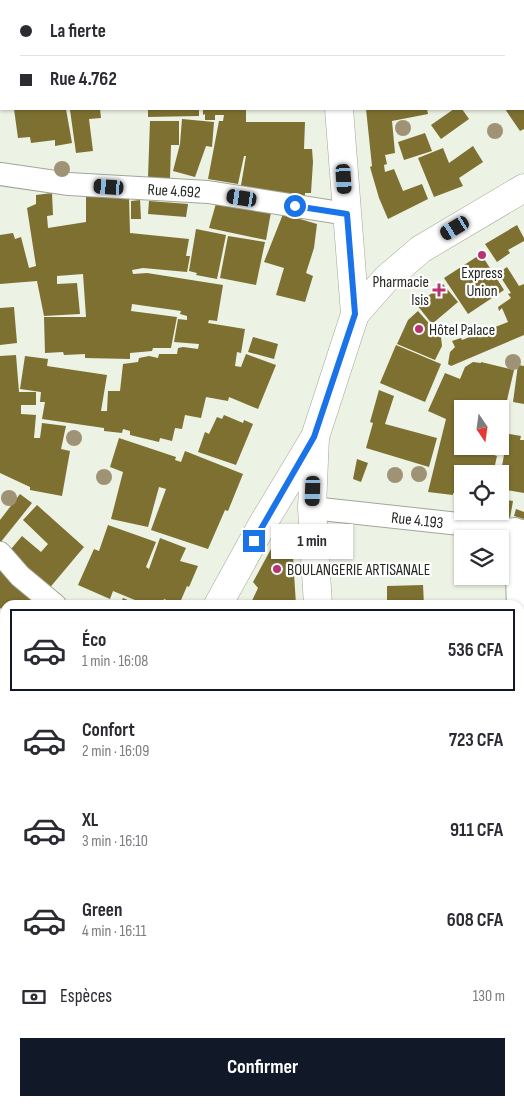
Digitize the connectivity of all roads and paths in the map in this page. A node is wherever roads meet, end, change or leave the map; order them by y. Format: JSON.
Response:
{"nodes":[{"id":1,"x":339,"y":110,"type":"edge"},
{"id":2,"x":0,"y":174,"type":"edge"},
{"id":3,"x":524,"y":188,"type":"edge"},
{"id":4,"x":347,"y":214,"type":"junction"},
{"id":5,"x":355,"y":314,"type":"junction"},
{"id":6,"x":314,"y":437,"type":"junction"},
{"id":7,"x":312,"y":508,"type":"junction"},
{"id":8,"x":519,"y":530,"type":"edge"},
{"id":9,"x":0,"y":553,"type":"edge"},
{"id":10,"x":49,"y":600,"type":"edge"},
{"id":11,"x":221,"y":600,"type":"edge"},
{"id":12,"x":318,"y":600,"type":"edge"},
{"id":13,"x":518,"y":600,"type":"edge"}],
"edges":[{"from":1,"to":4,"type":"main road"},
{"from":2,"to":4,"type":"street","name":"Rue 4.692"},
{"from":3,"to":5,"type":"main road"},
{"from":4,"to":5,"type":"main road"},
{"from":5,"to":6,"type":"main road"},
{"from":6,"to":7,"type":"main road"},
{"from":6,"to":11,"type":"main road"},
{"from":7,"to":8,"type":"street","name":"Rue 4.193"},
{"from":7,"to":12,"type":"main road"},
{"from":8,"to":13,"type":"street"},
{"from":9,"to":10,"type":"street"}]}
